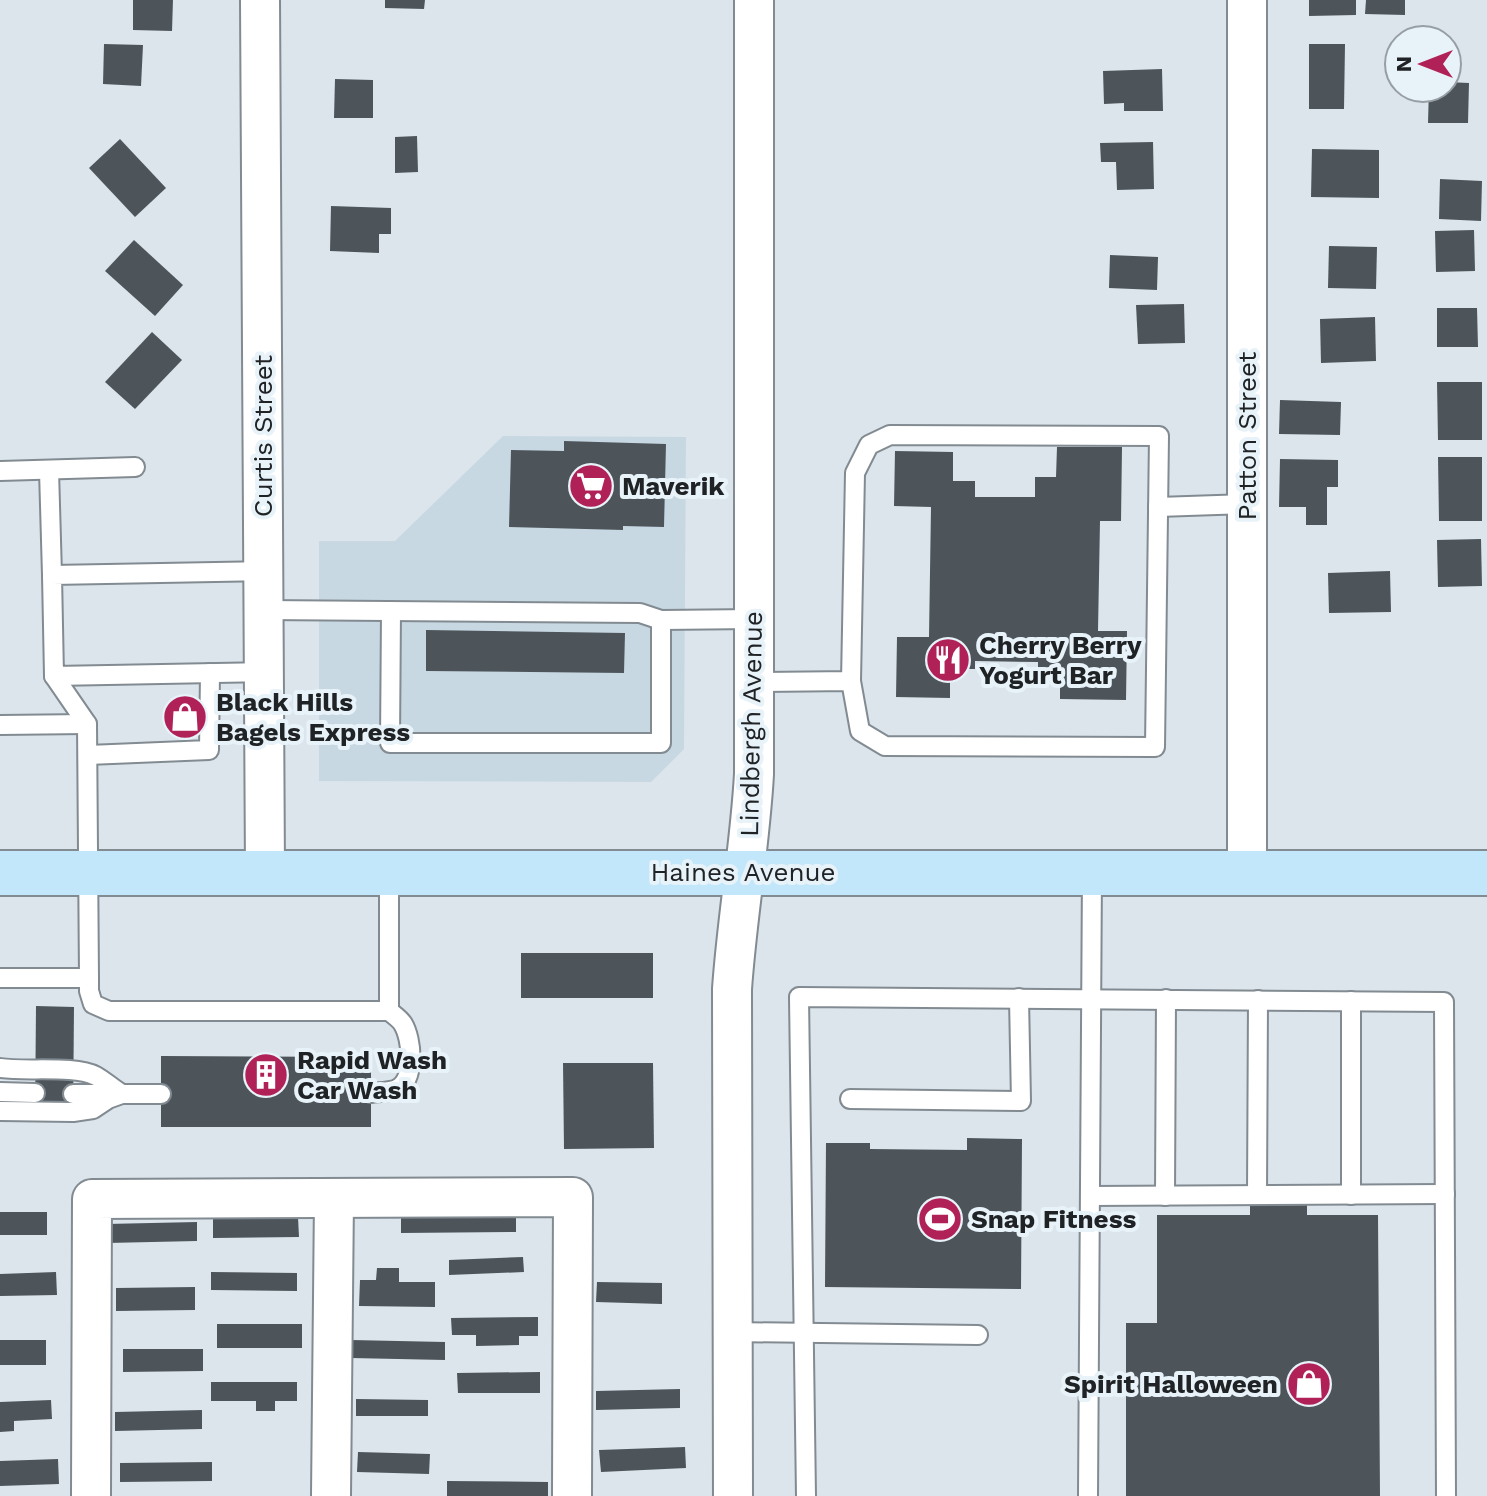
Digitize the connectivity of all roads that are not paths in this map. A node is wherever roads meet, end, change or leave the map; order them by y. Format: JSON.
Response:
{"nodes":[{"id":1,"x":260,"y":0,"type":"edge"},
{"id":2,"x":754,"y":0,"type":"edge"},
{"id":3,"x":1247,"y":0,"type":"edge"},
{"id":4,"x":135,"y":467,"type":"dead end"},
{"id":5,"x":49,"y":470,"type":"junction"},
{"id":6,"x":0,"y":471,"type":"edge"},
{"id":7,"x":1247,"y":504,"type":"junction"},
{"id":8,"x":1158,"y":507,"type":"junction"},
{"id":9,"x":264,"y":571,"type":"junction"},
{"id":10,"x":52,"y":575,"type":"junction"},
{"id":11,"x":264,"y":610,"type":"junction"},
{"id":12,"x":391,"y":611,"type":"junction"},
{"id":13,"x":754,"y":619,"type":"junction"},
{"id":14,"x":661,"y":620,"type":"junction"},
{"id":15,"x":264,"y":672,"type":"junction"},
{"id":16,"x":210,"y":673,"type":"junction"},
{"id":17,"x":54,"y":676,"type":"junction"},
{"id":18,"x":851,"y":681,"type":"junction"},
{"id":19,"x":754,"y":682,"type":"junction"},
{"id":20,"x":87,"y":724,"type":"junction"},
{"id":21,"x":0,"y":725,"type":"edge"},
{"id":22,"x":88,"y":755,"type":"junction"},
{"id":23,"x":89,"y":872,"type":"junction"},
{"id":24,"x":265,"y":872,"type":"junction"},
{"id":25,"x":389,"y":872,"type":"junction"},
{"id":26,"x":745,"y":872,"type":"junction"},
{"id":27,"x":1092,"y":872,"type":"junction"},
{"id":28,"x":0,"y":873,"type":"edge"},
{"id":29,"x":1247,"y":873,"type":"junction"},
{"id":30,"x":1487,"y":873,"type":"edge"},
{"id":31,"x":0,"y":978,"type":"edge"},
{"id":32,"x":89,"y":978,"type":"junction"},
{"id":33,"x":1019,"y":998,"type":"junction"},
{"id":34,"x":1091,"y":998,"type":"junction"},
{"id":35,"x":1166,"y":999,"type":"junction"},
{"id":36,"x":1258,"y":1000,"type":"junction"},
{"id":37,"x":1351,"y":1001,"type":"junction"},
{"id":38,"x":389,"y":1011,"type":"junction"},
{"id":39,"x":0,"y":1068,"type":"edge"},
{"id":40,"x":0,"y":1092,"type":"edge"},
{"id":41,"x":35,"y":1093,"type":"dead end"},
{"id":42,"x":371,"y":1093,"type":"dead end"},
{"id":43,"x":73,"y":1094,"type":"dead end"},
{"id":44,"x":122,"y":1094,"type":"junction"},
{"id":45,"x":161,"y":1094,"type":"dead end"},
{"id":46,"x":850,"y":1099,"type":"dead end"},
{"id":47,"x":0,"y":1111,"type":"edge"},
{"id":48,"x":1445,"y":1194,"type":"junction"},
{"id":49,"x":1257,"y":1195,"type":"junction"},
{"id":50,"x":1351,"y":1195,"type":"junction"},
{"id":51,"x":1090,"y":1196,"type":"junction"},
{"id":52,"x":1165,"y":1196,"type":"junction"},
{"id":53,"x":334,"y":1198,"type":"junction"},
{"id":54,"x":733,"y":1332,"type":"junction"},
{"id":55,"x":804,"y":1332,"type":"junction"},
{"id":56,"x":978,"y":1335,"type":"dead end"},
{"id":57,"x":91,"y":1496,"type":"edge"},
{"id":58,"x":331,"y":1496,"type":"edge"},
{"id":59,"x":572,"y":1496,"type":"edge"},
{"id":60,"x":733,"y":1496,"type":"edge"},
{"id":61,"x":806,"y":1496,"type":"edge"},
{"id":62,"x":1088,"y":1496,"type":"edge"},
{"id":63,"x":1446,"y":1496,"type":"edge"}],
"edges":[{"from":1,"to":9,"type":"street","name":"Curtis Street"},
{"from":2,"to":13,"type":"street","name":"Lindbergh Avenue"},
{"from":3,"to":7,"type":"street","name":"Patton Street"},
{"from":4,"to":5,"type":"lane"},
{"from":5,"to":6,"type":"lane"},
{"from":5,"to":10,"type":"lane"},
{"from":7,"to":8,"type":"lane"},
{"from":7,"to":29,"type":"street","name":"Patton Street"},
{"from":8,"to":18,"type":"lane"},
{"from":8,"to":18,"type":"lane"},
{"from":9,"to":10,"type":"lane"},
{"from":9,"to":11,"type":"street","name":"Curtis Street"},
{"from":10,"to":17,"type":"lane"},
{"from":11,"to":12,"type":"lane"},
{"from":11,"to":15,"type":"street","name":"Curtis Street"},
{"from":12,"to":14,"type":"lane"},
{"from":12,"to":14,"type":"lane"},
{"from":13,"to":14,"type":"lane"},
{"from":13,"to":19,"type":"street","name":"Lindbergh Avenue"},
{"from":15,"to":16,"type":"lane"},
{"from":15,"to":24,"type":"street","name":"Curtis Street"},
{"from":16,"to":17,"type":"lane"},
{"from":16,"to":22,"type":"lane"},
{"from":17,"to":20,"type":"lane"},
{"from":18,"to":19,"type":"lane"},
{"from":19,"to":26,"type":"street","name":"Lindbergh Avenue"},
{"from":20,"to":21,"type":"lane"},
{"from":20,"to":22,"type":"lane"},
{"from":22,"to":23,"type":"lane"},
{"from":23,"to":24,"type":"main road","name":"Haines Avenue"},
{"from":23,"to":28,"type":"main road","name":"Haines Avenue"},
{"from":23,"to":32,"type":"lane"},
{"from":24,"to":25,"type":"main road","name":"Haines Avenue"},
{"from":25,"to":26,"type":"main road","name":"Haines Avenue"},
{"from":25,"to":38,"type":"lane"},
{"from":26,"to":27,"type":"main road","name":"Haines Avenue"},
{"from":26,"to":54,"type":"street","name":"Lindbergh Avenue"},
{"from":27,"to":29,"type":"main road","name":"Haines Avenue"},
{"from":27,"to":34,"type":"lane"},
{"from":29,"to":30,"type":"main road","name":"Haines Avenue"},
{"from":31,"to":32,"type":"lane"},
{"from":32,"to":38,"type":"lane"},
{"from":33,"to":34,"type":"lane"},
{"from":33,"to":46,"type":"lane"},
{"from":33,"to":55,"type":"lane"},
{"from":34,"to":35,"type":"lane"},
{"from":34,"to":51,"type":"lane"},
{"from":35,"to":36,"type":"lane"},
{"from":35,"to":52,"type":"lane"},
{"from":36,"to":37,"type":"lane"},
{"from":36,"to":49,"type":"lane"},
{"from":37,"to":48,"type":"lane"},
{"from":37,"to":50,"type":"lane"},
{"from":38,"to":42,"type":"lane"},
{"from":39,"to":44,"type":"lane"},
{"from":40,"to":41,"type":"lane"},
{"from":43,"to":44,"type":"lane"},
{"from":44,"to":45,"type":"lane"},
{"from":44,"to":47,"type":"lane"},
{"from":48,"to":50,"type":"lane"},
{"from":48,"to":63,"type":"lane"},
{"from":49,"to":50,"type":"lane"},
{"from":49,"to":52,"type":"lane"},
{"from":51,"to":52,"type":"lane"},
{"from":51,"to":62,"type":"lane"},
{"from":53,"to":57,"type":"street"},
{"from":53,"to":58,"type":"street"},
{"from":53,"to":59,"type":"street"},
{"from":54,"to":55,"type":"lane"},
{"from":54,"to":60,"type":"street","name":"Lindbergh Avenue"},
{"from":55,"to":56,"type":"lane"},
{"from":55,"to":61,"type":"lane"}]}
